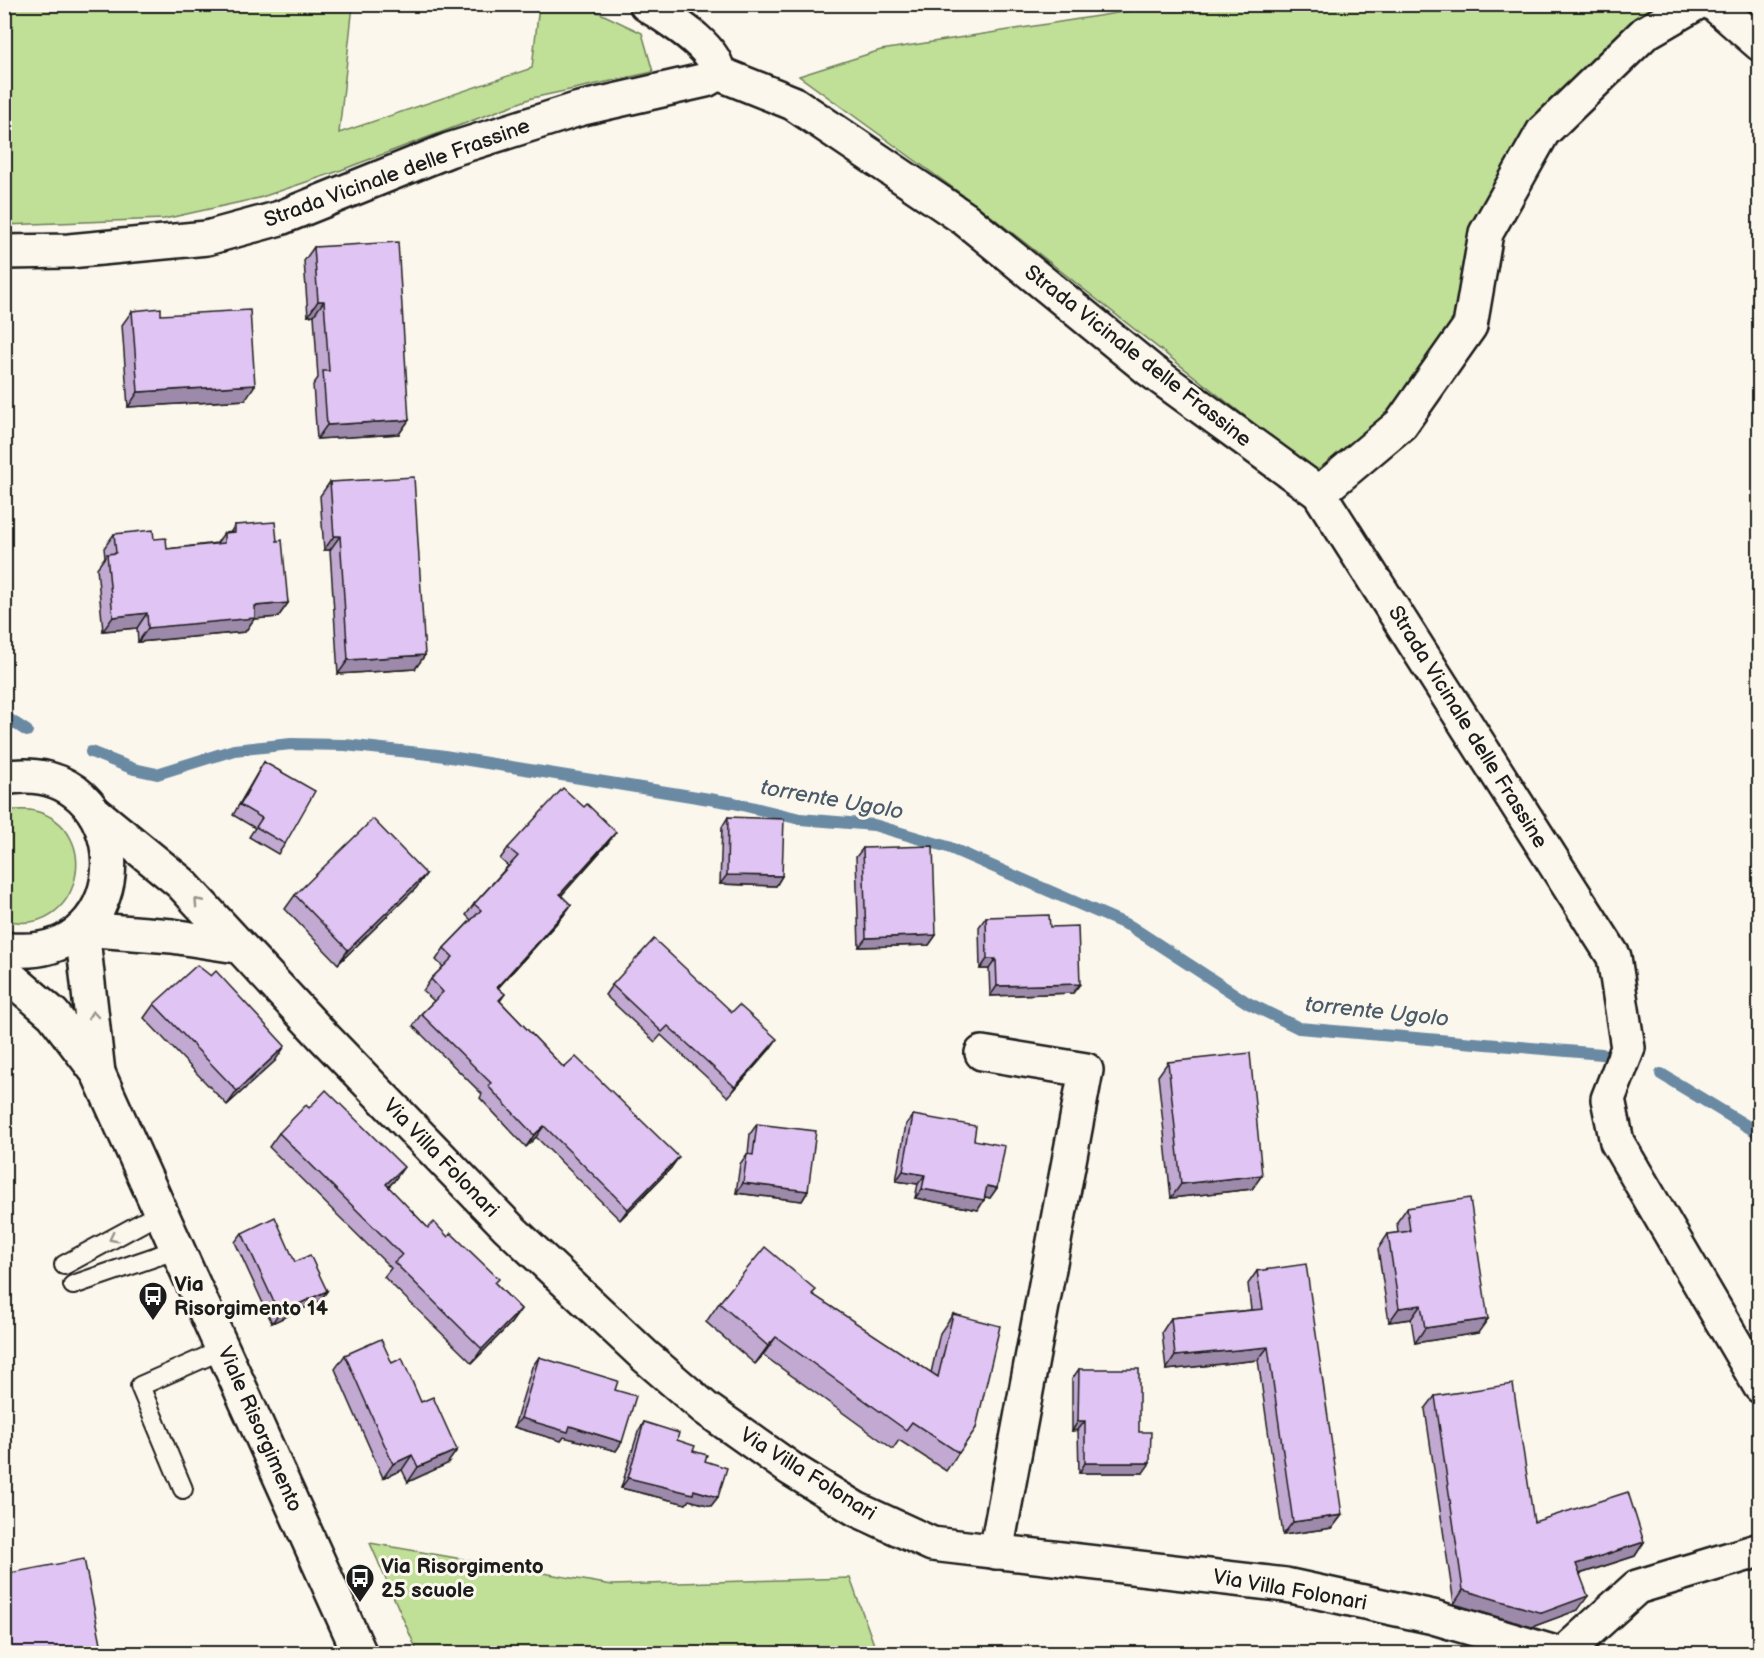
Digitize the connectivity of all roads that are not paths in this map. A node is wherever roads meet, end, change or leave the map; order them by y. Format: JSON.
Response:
{"nodes":[{"id":1,"x":646,"y":4,"type":"edge"},
{"id":2,"x":1695,"y":4,"type":"edge"},
{"id":3,"x":1714,"y":4,"type":"edge"},
{"id":4,"x":1760,"y":44,"type":"edge"},
{"id":5,"x":718,"y":73,"type":"junction"},
{"id":6,"x":4,"y":252,"type":"edge"},
{"id":7,"x":1319,"y":493,"type":"junction"},
{"id":8,"x":4,"y":758,"type":"edge"},
{"id":9,"x":4,"y":778,"type":"edge"},
{"id":10,"x":50,"y":779,"type":"junction"},
{"id":11,"x":94,"y":812,"type":"junction"},
{"id":12,"x":82,"y":929,"type":"junction"},
{"id":13,"x":237,"y":946,"type":"junction"},
{"id":14,"x":6,"y":969,"type":"edge"},
{"id":15,"x":982,"y":1053,"type":"dead end"},
{"id":16,"x":98,"y":1073,"type":"junction"},
{"id":17,"x":162,"y":1212,"type":"junction"},
{"id":18,"x":178,"y":1249,"type":"junction"},
{"id":19,"x":64,"y":1265,"type":"dead end"},
{"id":20,"x":73,"y":1285,"type":"dead end"},
{"id":21,"x":224,"y":1349,"type":"junction"},
{"id":22,"x":1760,"y":1386,"type":"edge"},
{"id":23,"x":183,"y":1490,"type":"dead end"},
{"id":24,"x":1760,"y":1550,"type":"edge"},
{"id":25,"x":996,"y":1552,"type":"junction"},
{"id":26,"x":360,"y":1653,"type":"edge"},
{"id":27,"x":1561,"y":1653,"type":"edge"}],
"edges":[{"from":1,"to":5,"type":"street"},
{"from":2,"to":7,"type":"street"},
{"from":3,"to":4,"type":"street"},
{"from":5,"to":6,"type":"street","name":"Strada Vicinale delle Frassine"},
{"from":5,"to":7,"type":"street","name":"Strada Vicinale delle Frassine"},
{"from":7,"to":22,"type":"street","name":"Strada Vicinale delle Frassine"},
{"from":8,"to":10,"type":"street"},
{"from":9,"to":10,"type":"street","name":"Viale Risorgimento"},
{"from":10,"to":11,"type":"street","name":"Viale Risorgimento"},
{"from":11,"to":12,"type":"street","name":"Viale Risorgimento"},
{"from":13,"to":11,"type":"street","name":"Via Villa Folonari","one_way":true},
{"from":12,"to":13,"type":"street"},
{"from":12,"to":14,"type":"street","name":"Viale Risorgimento"},
{"from":16,"to":12,"type":"street","name":"Viale Risorgimento","one_way":true},
{"from":13,"to":25,"type":"street","name":"Via Villa Folonari"},
{"from":14,"to":16,"type":"street","name":"Viale Risorgimento"},
{"from":15,"to":25,"type":"street"},
{"from":16,"to":17,"type":"street","name":"Viale Risorgimento"},
{"from":17,"to":18,"type":"street","name":"Viale Risorgimento"},
{"from":17,"to":19,"type":"lane","one_way":true},
{"from":18,"to":20,"type":"lane"},
{"from":18,"to":21,"type":"street","name":"Viale Risorgimento"},
{"from":21,"to":23,"type":"lane"},
{"from":21,"to":26,"type":"street","name":"Viale Risorgimento"},
{"from":24,"to":27,"type":"street"},
{"from":25,"to":27,"type":"street","name":"Via Villa Folonari"}]}
